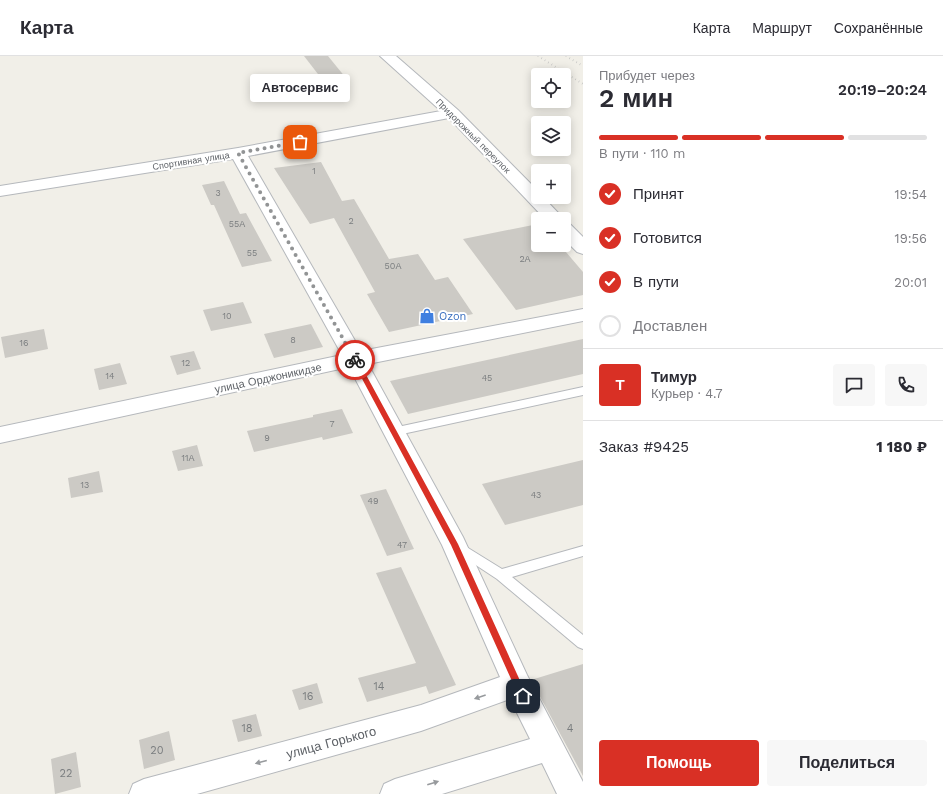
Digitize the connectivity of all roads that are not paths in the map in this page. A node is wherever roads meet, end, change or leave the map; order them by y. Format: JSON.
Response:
{"nodes":[{"id":1,"x":387,"y":56,"type":"edge"},
{"id":2,"x":452,"y":113,"type":"junction"},
{"id":3,"x":238,"y":153,"type":"junction"},
{"id":4,"x":0,"y":191,"type":"edge"},
{"id":5,"x":548,"y":212,"type":"edge"},
{"id":6,"x":571,"y":235,"type":"edge"},
{"id":7,"x":583,"y":248,"type":"edge"},
{"id":8,"x":583,"y":314,"type":"edge"},
{"id":9,"x":355,"y":360,"type":"junction"},
{"id":10,"x":583,"y":391,"type":"edge"},
{"id":11,"x":393,"y":432,"type":"junction"},
{"id":12,"x":0,"y":435,"type":"edge"},
{"id":13,"x":454,"y":544,"type":"junction"},
{"id":14,"x":583,"y":551,"type":"edge"},
{"id":15,"x":501,"y":575,"type":"junction"},
{"id":16,"x":583,"y":643,"type":"edge"},
{"id":17,"x":516,"y":684,"type":"junction"},
{"id":18,"x":549,"y":747,"type":"junction"},
{"id":19,"x":144,"y":794,"type":"edge"},
{"id":20,"x":395,"y":794,"type":"edge"},
{"id":21,"x":573,"y":794,"type":"edge"}],
"edges":[{"from":1,"to":2,"type":"street","name":"Придорожный переулок"},
{"from":2,"to":3,"type":"street","name":"Спортивная улица"},
{"from":2,"to":5,"type":"street","name":"Придорожный переулок"},
{"from":3,"to":4,"type":"street","name":"Спортивная улица"},
{"from":3,"to":9,"type":"street"},
{"from":6,"to":7,"type":"street"},
{"from":8,"to":9,"type":"street","name":"улица Орджоникидзе"},
{"from":9,"to":11,"type":"street"},
{"from":9,"to":12,"type":"street","name":"улица Орджоникидзе"},
{"from":10,"to":11,"type":"lane"},
{"from":11,"to":13,"type":"street"},
{"from":13,"to":15,"type":"lane"},
{"from":13,"to":17,"type":"street"},
{"from":14,"to":15,"type":"lane"},
{"from":15,"to":16,"type":"lane"},
{"from":17,"to":18,"type":"street"},
{"from":17,"to":19,"type":"street","name":"улица Горького","one_way":true},
{"from":20,"to":18,"type":"street","one_way":true},
{"from":18,"to":21,"type":"street"}]}
